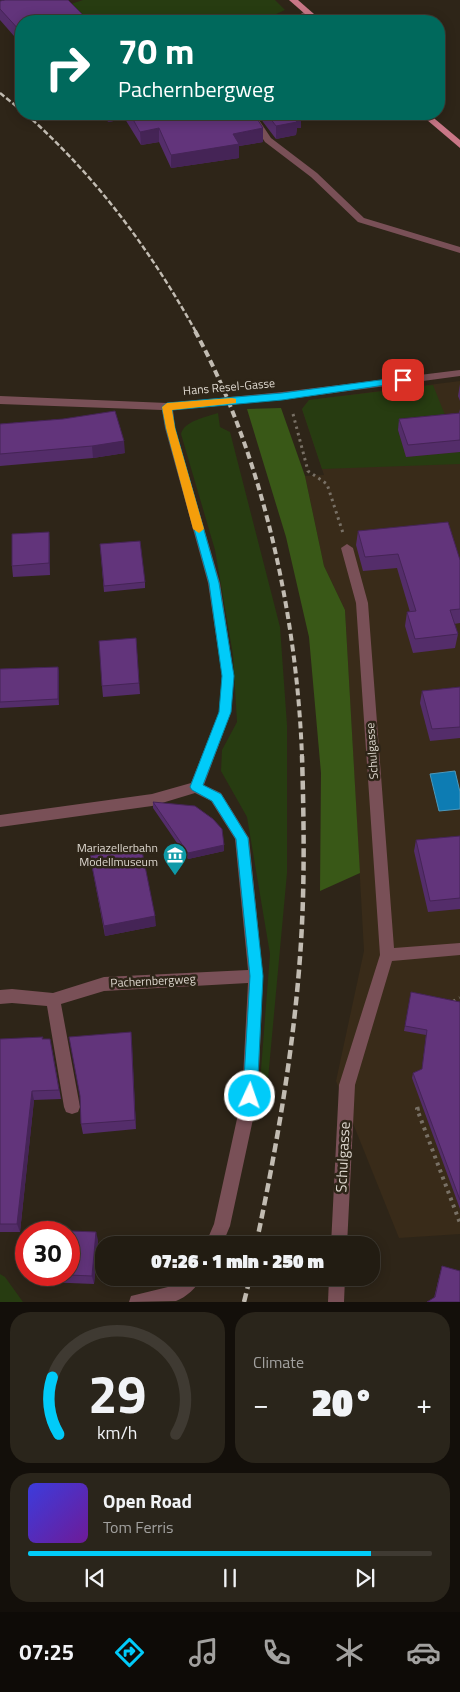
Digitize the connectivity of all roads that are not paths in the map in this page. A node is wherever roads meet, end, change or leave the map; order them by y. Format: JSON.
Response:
{"nodes":[{"id":1,"x":293,"y":0,"type":"edge"},
{"id":2,"x":308,"y":13,"type":"junction"},
{"id":3,"x":305,"y":15,"type":"edge"},
{"id":4,"x":310,"y":15,"type":"edge"},
{"id":5,"x":255,"y":120,"type":"edge"},
{"id":6,"x":431,"y":120,"type":"edge"},
{"id":7,"x":460,"y":145,"type":"edge"},
{"id":8,"x":460,"y":250,"type":"edge"},
{"id":9,"x":460,"y":372,"type":"edge"},
{"id":10,"x":0,"y":400,"type":"edge"},
{"id":11,"x":167,"y":407,"type":"junction"},
{"id":12,"x":347,"y":548,"type":"road end"},
{"id":13,"x":196,"y":787,"type":"junction"},
{"id":14,"x":0,"y":821,"type":"edge"},
{"id":15,"x":460,"y":949,"type":"edge"},
{"id":16,"x":387,"y":955,"type":"junction"},
{"id":17,"x":256,"y":976,"type":"junction"},
{"id":18,"x":0,"y":997,"type":"edge"},
{"id":19,"x":53,"y":1000,"type":"junction"},
{"id":20,"x":72,"y":1107,"type":"dead end"},
{"id":21,"x":217,"y":1236,"type":"edge"},
{"id":22,"x":339,"y":1236,"type":"edge"},
{"id":23,"x":184,"y":1286,"type":"edge"},
{"id":24,"x":337,"y":1286,"type":"edge"},
{"id":25,"x":137,"y":1302,"type":"edge"},
{"id":26,"x":336,"y":1302,"type":"edge"}],
"edges":[{"from":1,"to":2,"type":"main road"},
{"from":2,"to":3,"type":"street"},
{"from":2,"to":4,"type":"main road"},
{"from":5,"to":8,"type":"street"},
{"from":6,"to":7,"type":"main road"},
{"from":9,"to":11,"type":"street","name":"Hans Resel-Gasse"},
{"from":10,"to":11,"type":"street","name":"Hans Resel-Gasse"},
{"from":11,"to":13,"type":"street"},
{"from":12,"to":16,"type":"street","name":"Schulgasse"},
{"from":13,"to":14,"type":"street"},
{"from":13,"to":17,"type":"street"},
{"from":15,"to":16,"type":"street"},
{"from":16,"to":22,"type":"street","name":"Schulgasse"},
{"from":17,"to":19,"type":"street","name":"Pachernbergweg"},
{"from":17,"to":21,"type":"street"},
{"from":18,"to":19,"type":"street","name":"Pachernbergweg"},
{"from":19,"to":20,"type":"street"},
{"from":23,"to":25,"type":"street"},
{"from":24,"to":26,"type":"street"}]}
